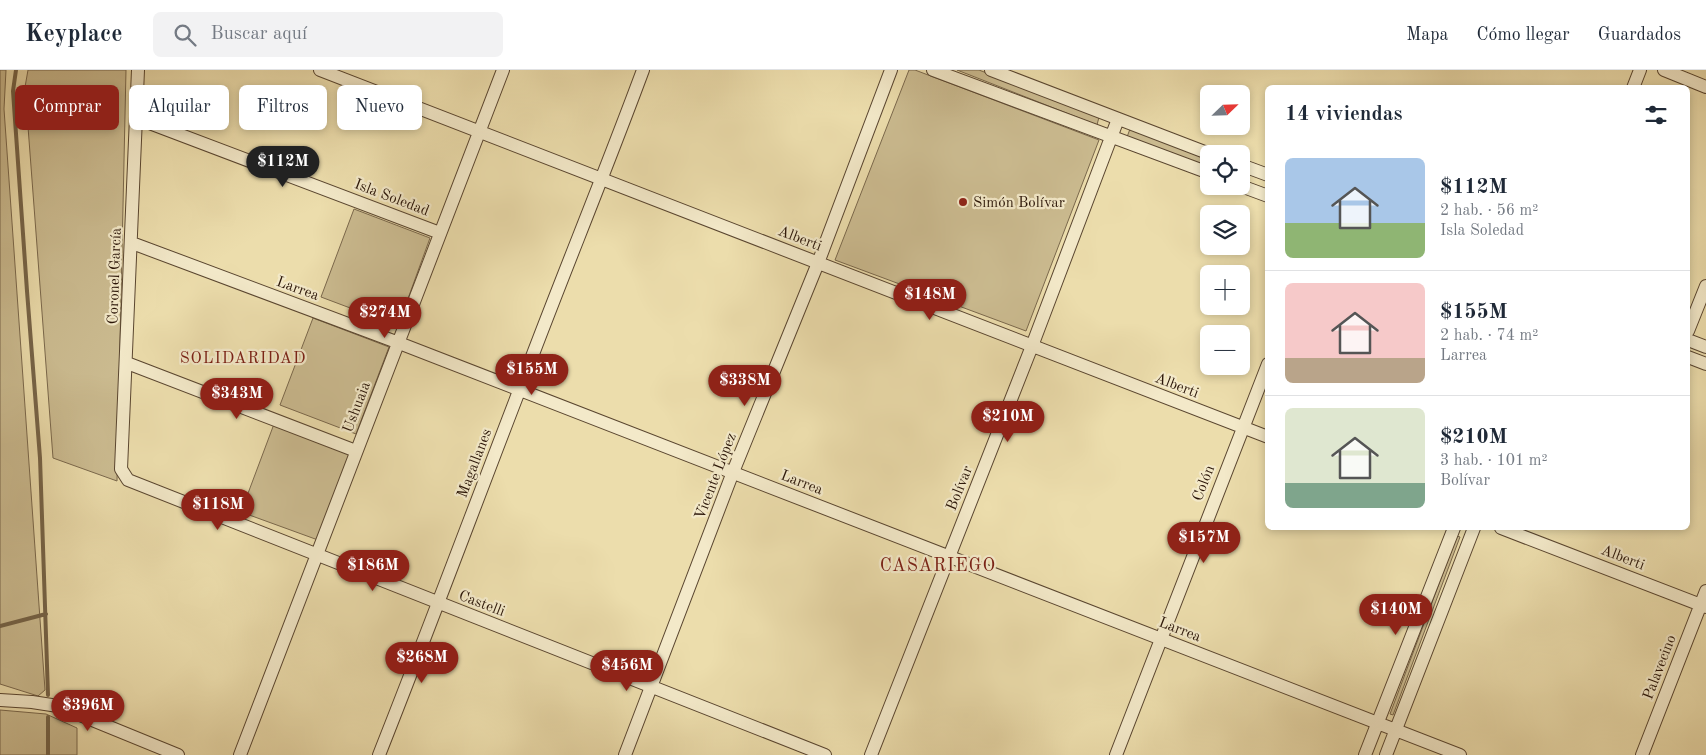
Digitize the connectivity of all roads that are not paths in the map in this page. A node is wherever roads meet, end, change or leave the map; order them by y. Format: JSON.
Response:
{"nodes":[{"id":1,"x":138,"y":70,"type":"edge"},
{"id":2,"x":320,"y":70,"type":"edge"},
{"id":3,"x":503,"y":70,"type":"edge"},
{"id":4,"x":643,"y":70,"type":"edge"},
{"id":5,"x":891,"y":70,"type":"edge"},
{"id":6,"x":933,"y":70,"type":"edge"},
{"id":7,"x":991,"y":70,"type":"edge"},
{"id":8,"x":1640,"y":70,"type":"edge"},
{"id":9,"x":1664,"y":70,"type":"edge"},
{"id":10,"x":137,"y":85,"type":"edge"},
{"id":11,"x":1634,"y":85,"type":"edge"},
{"id":12,"x":1706,"y":87,"type":"edge"},
{"id":13,"x":1118,"y":119,"type":"junction"},
{"id":14,"x":136,"y":130,"type":"edge"},
{"id":15,"x":168,"y":130,"type":"edge"},
{"id":16,"x":479,"y":132,"type":"junction"},
{"id":17,"x":1111,"y":136,"type":"junction"},
{"id":18,"x":1200,"y":150,"type":"edge"},
{"id":19,"x":1250,"y":168,"type":"edge"},
{"id":20,"x":1200,"y":170,"type":"edge"},
{"id":21,"x":1265,"y":174,"type":"edge"},
{"id":22,"x":602,"y":179,"type":"junction"},
{"id":23,"x":1250,"y":189,"type":"edge"},
{"id":24,"x":1265,"y":195,"type":"edge"},
{"id":25,"x":440,"y":233,"type":"junction"},
{"id":26,"x":132,"y":243,"type":"junction"},
{"id":27,"x":818,"y":263,"type":"junction"},
{"id":28,"x":1706,"y":286,"type":"edge"},
{"id":29,"x":1690,"y":326,"type":"edge"},
{"id":30,"x":1690,"y":341,"type":"edge"},
{"id":31,"x":399,"y":343,"type":"junction"},
{"id":32,"x":1032,"y":346,"type":"junction"},
{"id":33,"x":1706,"y":348,"type":"edge"},
{"id":34,"x":1690,"y":358,"type":"edge"},
{"id":35,"x":127,"y":363,"type":"junction"},
{"id":36,"x":1706,"y":364,"type":"edge"},
{"id":37,"x":1265,"y":371,"type":"edge"},
{"id":38,"x":519,"y":390,"type":"junction"},
{"id":39,"x":1242,"y":427,"type":"junction"},
{"id":40,"x":1265,"y":436,"type":"edge"},
{"id":41,"x":356,"y":451,"type":"junction"},
{"id":42,"x":733,"y":472,"type":"junction"},
{"id":43,"x":128,"y":480,"type":"joint"},
{"id":44,"x":1453,"y":530,"type":"edge"},
{"id":45,"x":1473,"y":530,"type":"edge"},
{"id":46,"x":1506,"y":530,"type":"edge"},
{"id":47,"x":318,"y":556,"type":"junction"},
{"id":48,"x":949,"y":556,"type":"junction"},
{"id":49,"x":1706,"y":591,"type":"edge"},
{"id":50,"x":439,"y":603,"type":"junction"},
{"id":51,"x":1704,"y":606,"type":"edge"},
{"id":52,"x":1160,"y":639,"type":"junction"},
{"id":53,"x":651,"y":687,"type":"junction"},
{"id":54,"x":0,"y":700,"type":"edge"},
{"id":55,"x":1377,"y":723,"type":"junction"},
{"id":56,"x":1395,"y":730,"type":"junction"},
{"id":57,"x":178,"y":755,"type":"edge"},
{"id":58,"x":240,"y":755,"type":"edge"},
{"id":59,"x":379,"y":755,"type":"edge"},
{"id":60,"x":625,"y":755,"type":"edge"},
{"id":61,"x":825,"y":755,"type":"edge"},
{"id":62,"x":870,"y":755,"type":"edge"},
{"id":63,"x":1116,"y":755,"type":"edge"},
{"id":64,"x":1365,"y":755,"type":"edge"},
{"id":65,"x":1386,"y":755,"type":"edge"},
{"id":66,"x":1460,"y":755,"type":"edge"},
{"id":67,"x":1642,"y":755,"type":"edge"}],
"edges":[{"from":1,"to":10,"type":"street","name":"Coronel García"},
{"from":2,"to":16,"type":"street","name":"Alberti"},
{"from":3,"to":16,"type":"street","name":"Ushuaia"},
{"from":4,"to":22,"type":"street","name":"Magallanes"},
{"from":5,"to":27,"type":"street","name":"Vicente López"},
{"from":6,"to":17,"type":"street"},
{"from":7,"to":13,"type":"street"},
{"from":8,"to":11,"type":"street"},
{"from":9,"to":12,"type":"street"},
{"from":13,"to":17,"type":"street","name":"Bolívar"},
{"from":13,"to":18,"type":"street"},
{"from":14,"to":26,"type":"street","name":"Coronel García"},
{"from":15,"to":25,"type":"street","name":"Isla Soledad"},
{"from":16,"to":22,"type":"street","name":"Alberti"},
{"from":16,"to":25,"type":"street","name":"Ushuaia"},
{"from":17,"to":20,"type":"street"},
{"from":17,"to":32,"type":"street","name":"Bolívar"},
{"from":19,"to":21,"type":"street"},
{"from":22,"to":27,"type":"street","name":"Alberti"},
{"from":22,"to":38,"type":"street","name":"Magallanes"},
{"from":23,"to":24,"type":"street"},
{"from":25,"to":31,"type":"street","name":"Ushuaia"},
{"from":26,"to":31,"type":"street","name":"Larrea"},
{"from":26,"to":35,"type":"street","name":"Coronel García"},
{"from":27,"to":32,"type":"street","name":"Alberti"},
{"from":27,"to":42,"type":"street","name":"Vicente López"},
{"from":28,"to":29,"type":"street"},
{"from":30,"to":33,"type":"street"},
{"from":31,"to":38,"type":"street","name":"Larrea"},
{"from":31,"to":41,"type":"street","name":"Ushuaia"},
{"from":32,"to":39,"type":"street","name":"Alberti"},
{"from":32,"to":48,"type":"street","name":"Bolívar"},
{"from":34,"to":36,"type":"street"},
{"from":35,"to":41,"type":"street"},
{"from":35,"to":43,"type":"street","name":"Coronel García"},
{"from":37,"to":39,"type":"street","name":"Colón"},
{"from":38,"to":42,"type":"street","name":"Larrea"},
{"from":38,"to":50,"type":"street","name":"Magallanes"},
{"from":39,"to":40,"type":"street","name":"Alberti"},
{"from":39,"to":52,"type":"street","name":"Colón"},
{"from":41,"to":47,"type":"street","name":"Ushuaia"},
{"from":42,"to":48,"type":"street","name":"Larrea"},
{"from":42,"to":53,"type":"street","name":"Vicente López"},
{"from":43,"to":47,"type":"street","name":"Castelli"},
{"from":44,"to":55,"type":"street"},
{"from":45,"to":56,"type":"street"},
{"from":46,"to":51,"type":"street","name":"Alberti"},
{"from":47,"to":50,"type":"street","name":"Castelli"},
{"from":47,"to":58,"type":"street","name":"Ushuaia"},
{"from":48,"to":52,"type":"street","name":"Larrea"},
{"from":48,"to":62,"type":"street","name":"Bolívar"},
{"from":49,"to":51,"type":"street","name":"Palavecino"},
{"from":50,"to":53,"type":"street","name":"Castelli"},
{"from":50,"to":59,"type":"street","name":"Magallanes"},
{"from":51,"to":67,"type":"street","name":"Palavecino"},
{"from":52,"to":55,"type":"street","name":"Larrea"},
{"from":52,"to":63,"type":"street","name":"Colón"},
{"from":53,"to":60,"type":"street","name":"Vicente López"},
{"from":53,"to":61,"type":"street","name":"Castelli"},
{"from":54,"to":57,"type":"street"},
{"from":55,"to":56,"type":"street","name":"Larrea"},
{"from":55,"to":64,"type":"street"},
{"from":56,"to":65,"type":"street"},
{"from":56,"to":66,"type":"street","name":"Larrea"}]}
